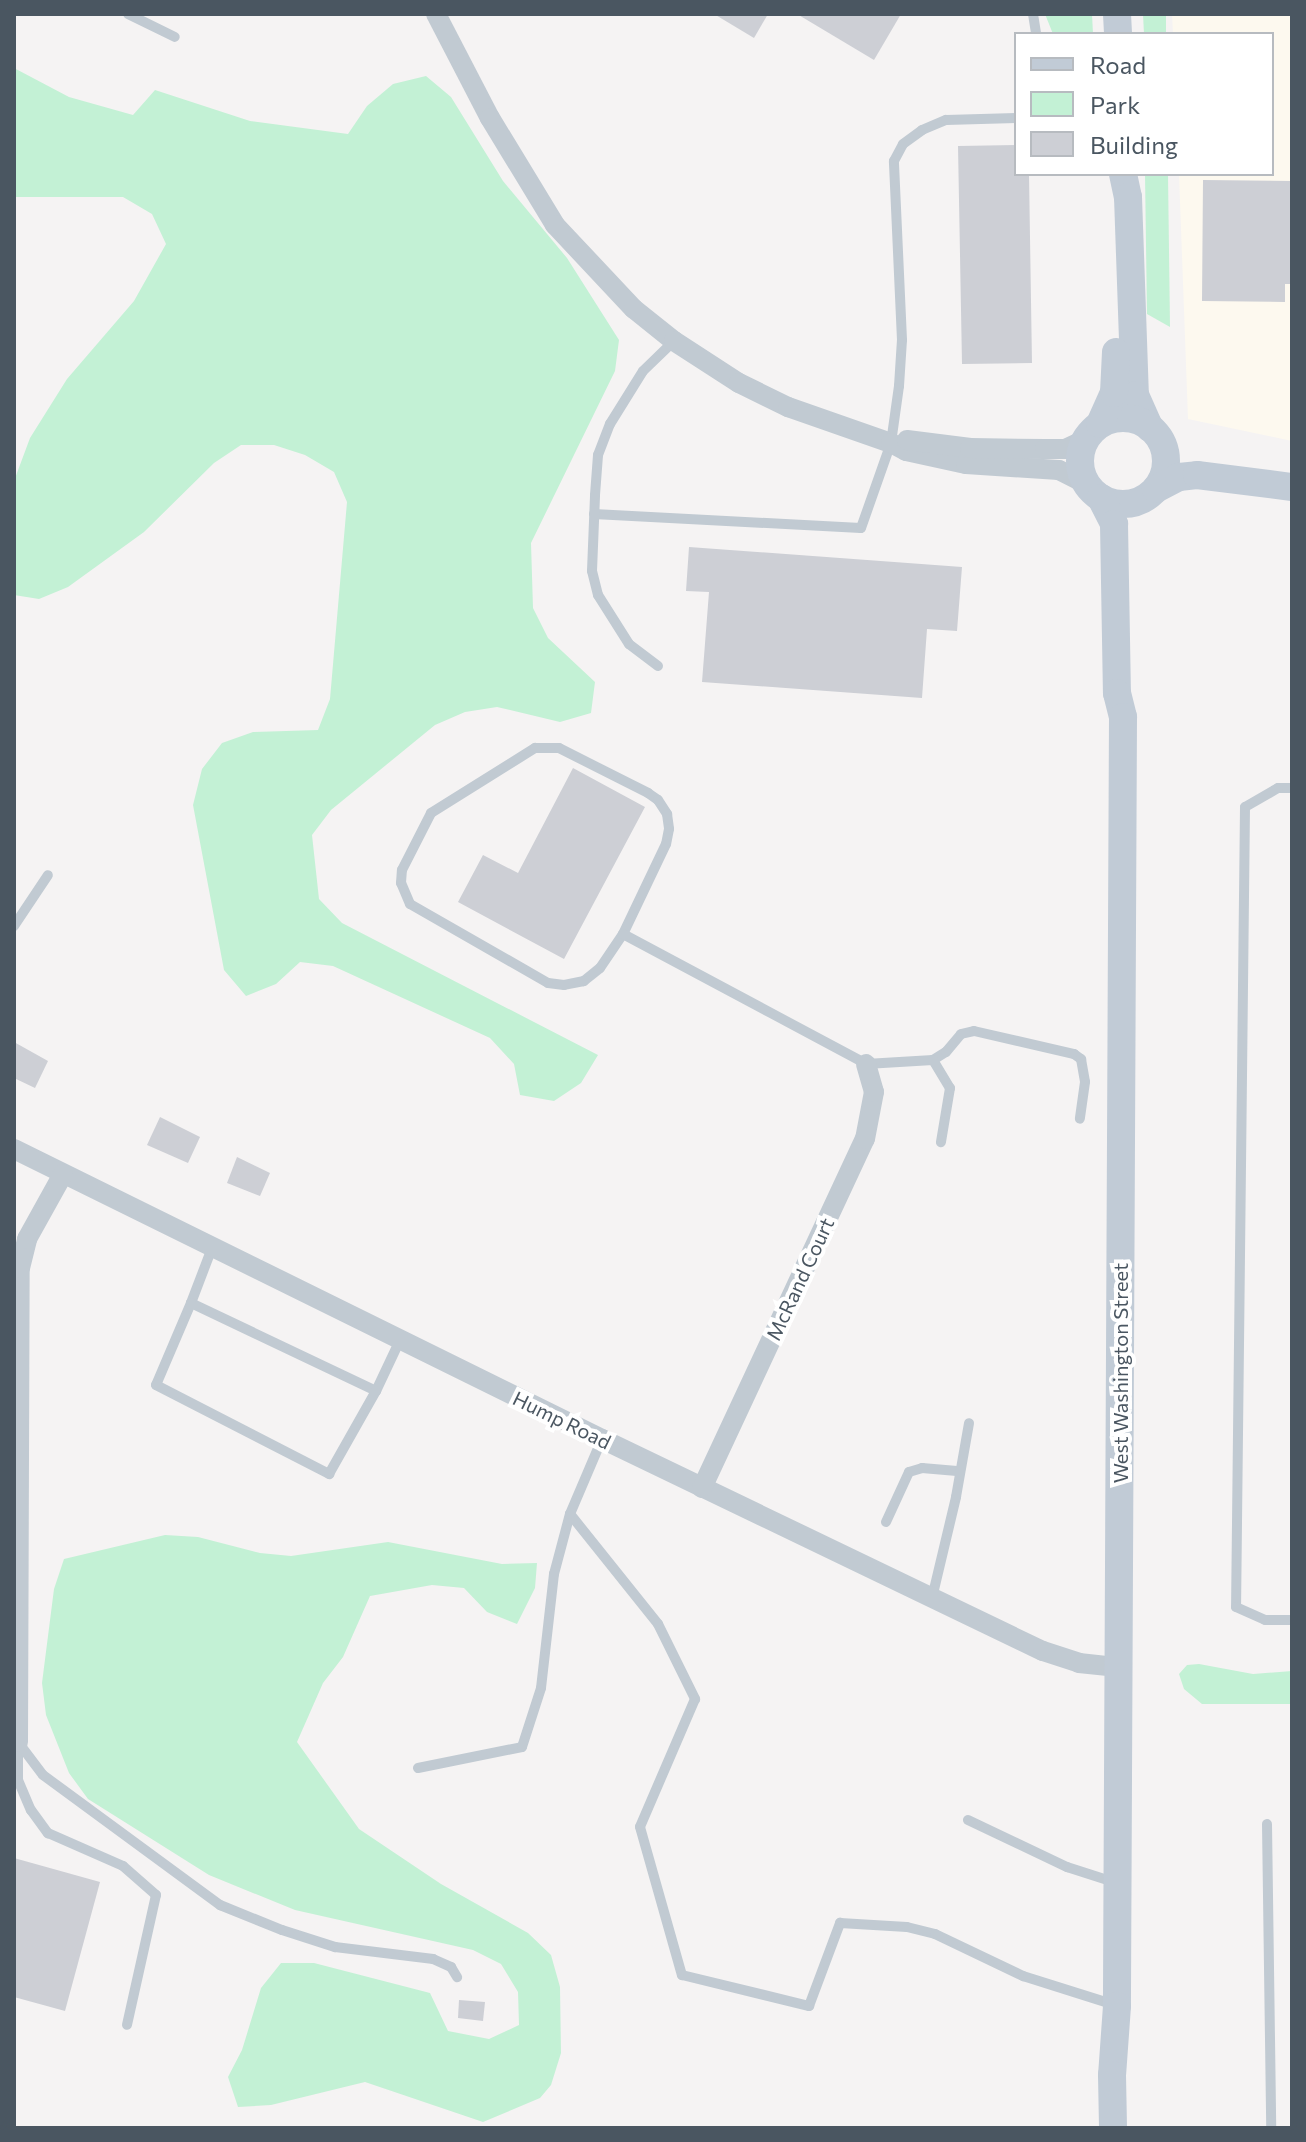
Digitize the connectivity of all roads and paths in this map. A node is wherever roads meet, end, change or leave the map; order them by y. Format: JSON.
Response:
{"nodes":[{"id":1,"x":128,"y":14,"type":"edge"},
{"id":2,"x":436,"y":14,"type":"edge"},
{"id":3,"x":175,"y":37,"type":"dead end"},
{"id":4,"x":1014,"y":118,"type":"edge"},
{"id":5,"x":1123,"y":177,"type":"edge"},
{"id":6,"x":674,"y":341,"type":"junction"},
{"id":7,"x":1093,"y":432,"type":"junction"},
{"id":8,"x":1154,"y":433,"type":"junction"},
{"id":9,"x":891,"y":443,"type":"junction"},
{"id":10,"x":1292,"y":469,"type":"edge"},
{"id":11,"x":1292,"y":487,"type":"edge"},
{"id":12,"x":1094,"y":491,"type":"junction"},
{"id":13,"x":1151,"y":493,"type":"junction"},
{"id":14,"x":594,"y":514,"type":"junction"},
{"id":15,"x":658,"y":666,"type":"dead end"},
{"id":16,"x":1123,"y":717,"type":"junction"},
{"id":17,"x":1292,"y":788,"type":"edge"},
{"id":18,"x":48,"y":875,"type":"dead end"},
{"id":19,"x":14,"y":926,"type":"edge"},
{"id":20,"x":623,"y":934,"type":"junction"},
{"id":21,"x":933,"y":1060,"type":"junction"},
{"id":22,"x":866,"y":1064,"type":"junction"},
{"id":23,"x":1080,"y":1119,"type":"dead end"},
{"id":24,"x":941,"y":1142,"type":"dead end"},
{"id":25,"x":14,"y":1149,"type":"edge"},
{"id":26,"x":63,"y":1174,"type":"junction"},
{"id":27,"x":212,"y":1248,"type":"junction"},
{"id":28,"x":191,"y":1303,"type":"junction"},
{"id":29,"x":400,"y":1340,"type":"junction"},
{"id":30,"x":376,"y":1391,"type":"junction"},
{"id":31,"x":969,"y":1423,"type":"dead end"},
{"id":32,"x":602,"y":1439,"type":"junction"},
{"id":33,"x":960,"y":1471,"type":"junction"},
{"id":34,"x":702,"y":1488,"type":"junction"},
{"id":35,"x":570,"y":1514,"type":"junction"},
{"id":36,"x":886,"y":1522,"type":"dead end"},
{"id":37,"x":932,"y":1598,"type":"junction"},
{"id":38,"x":1292,"y":1620,"type":"edge"},
{"id":39,"x":1118,"y":1667,"type":"junction"},
{"id":40,"x":16,"y":1742,"type":"edge"},
{"id":41,"x":418,"y":1768,"type":"dead end"},
{"id":42,"x":968,"y":1820,"type":"dead end"},
{"id":43,"x":1267,"y":1824,"type":"dead end"},
{"id":44,"x":1116,"y":1882,"type":"junction"},
{"id":45,"x":457,"y":1977,"type":"dead end"},
{"id":46,"x":1117,"y":2017,"type":"junction"},
{"id":47,"x":127,"y":2025,"type":"dead end"},
{"id":48,"x":1113,"y":2128,"type":"edge"},
{"id":49,"x":1130,"y":2128,"type":"edge"},
{"id":50,"x":1271,"y":2128,"type":"edge"}],
"edges":[{"from":1,"to":3,"type":"lane"},
{"from":2,"to":6,"type":"street"},
{"from":4,"to":9,"type":"lane"},
{"from":5,"to":7,"type":"street"},
{"from":5,"to":8,"type":"street"},
{"from":6,"to":9,"type":"street"},
{"from":6,"to":14,"type":"lane"},
{"from":7,"to":8,"type":"street"},
{"from":7,"to":9,"type":"street"},
{"from":7,"to":12,"type":"street"},
{"from":8,"to":10,"type":"street"},
{"from":8,"to":13,"type":"street"},
{"from":9,"to":12,"type":"street"},
{"from":9,"to":14,"type":"lane"},
{"from":11,"to":13,"type":"street"},
{"from":12,"to":13,"type":"street"},
{"from":12,"to":16,"type":"street","name":"West Washington Street"},
{"from":13,"to":16,"type":"street","name":"West Washington Street"},
{"from":14,"to":15,"type":"lane"},
{"from":16,"to":39,"type":"street","name":"West Washington Street"},
{"from":17,"to":38,"type":"lane"},
{"from":18,"to":19,"type":"lane"},
{"from":20,"to":20,"type":"lane"},
{"from":20,"to":22,"type":"lane"},
{"from":21,"to":22,"type":"lane"},
{"from":21,"to":23,"type":"lane"},
{"from":21,"to":24,"type":"lane"},
{"from":22,"to":34,"type":"street","name":"McRand Court"},
{"from":25,"to":26,"type":"street","name":"Hump Road"},
{"from":26,"to":27,"type":"street","name":"Hump Road"},
{"from":26,"to":40,"type":"street"},
{"from":27,"to":28,"type":"lane"},
{"from":27,"to":29,"type":"street","name":"Hump Road"},
{"from":28,"to":30,"type":"lane"},
{"from":28,"to":30,"type":"lane"},
{"from":29,"to":30,"type":"lane"},
{"from":29,"to":32,"type":"street","name":"Hump Road"},
{"from":31,"to":33,"type":"lane"},
{"from":32,"to":34,"type":"street","name":"Hump Road"},
{"from":32,"to":35,"type":"lane"},
{"from":33,"to":36,"type":"lane"},
{"from":33,"to":37,"type":"lane"},
{"from":34,"to":37,"type":"street","name":"Hump Road"},
{"from":35,"to":41,"type":"lane"},
{"from":35,"to":46,"type":"lane"},
{"from":37,"to":39,"type":"street","name":"Hump Road"},
{"from":39,"to":44,"type":"street","name":"West Washington Street"},
{"from":40,"to":45,"type":"lane"},
{"from":40,"to":47,"type":"lane"},
{"from":42,"to":44,"type":"lane"},
{"from":43,"to":50,"type":"lane"},
{"from":44,"to":46,"type":"street","name":"West Washington Street"},
{"from":46,"to":48,"type":"street","name":"West Washington Street"},
{"from":46,"to":49,"type":"street","name":"West Washington Street"}]}
